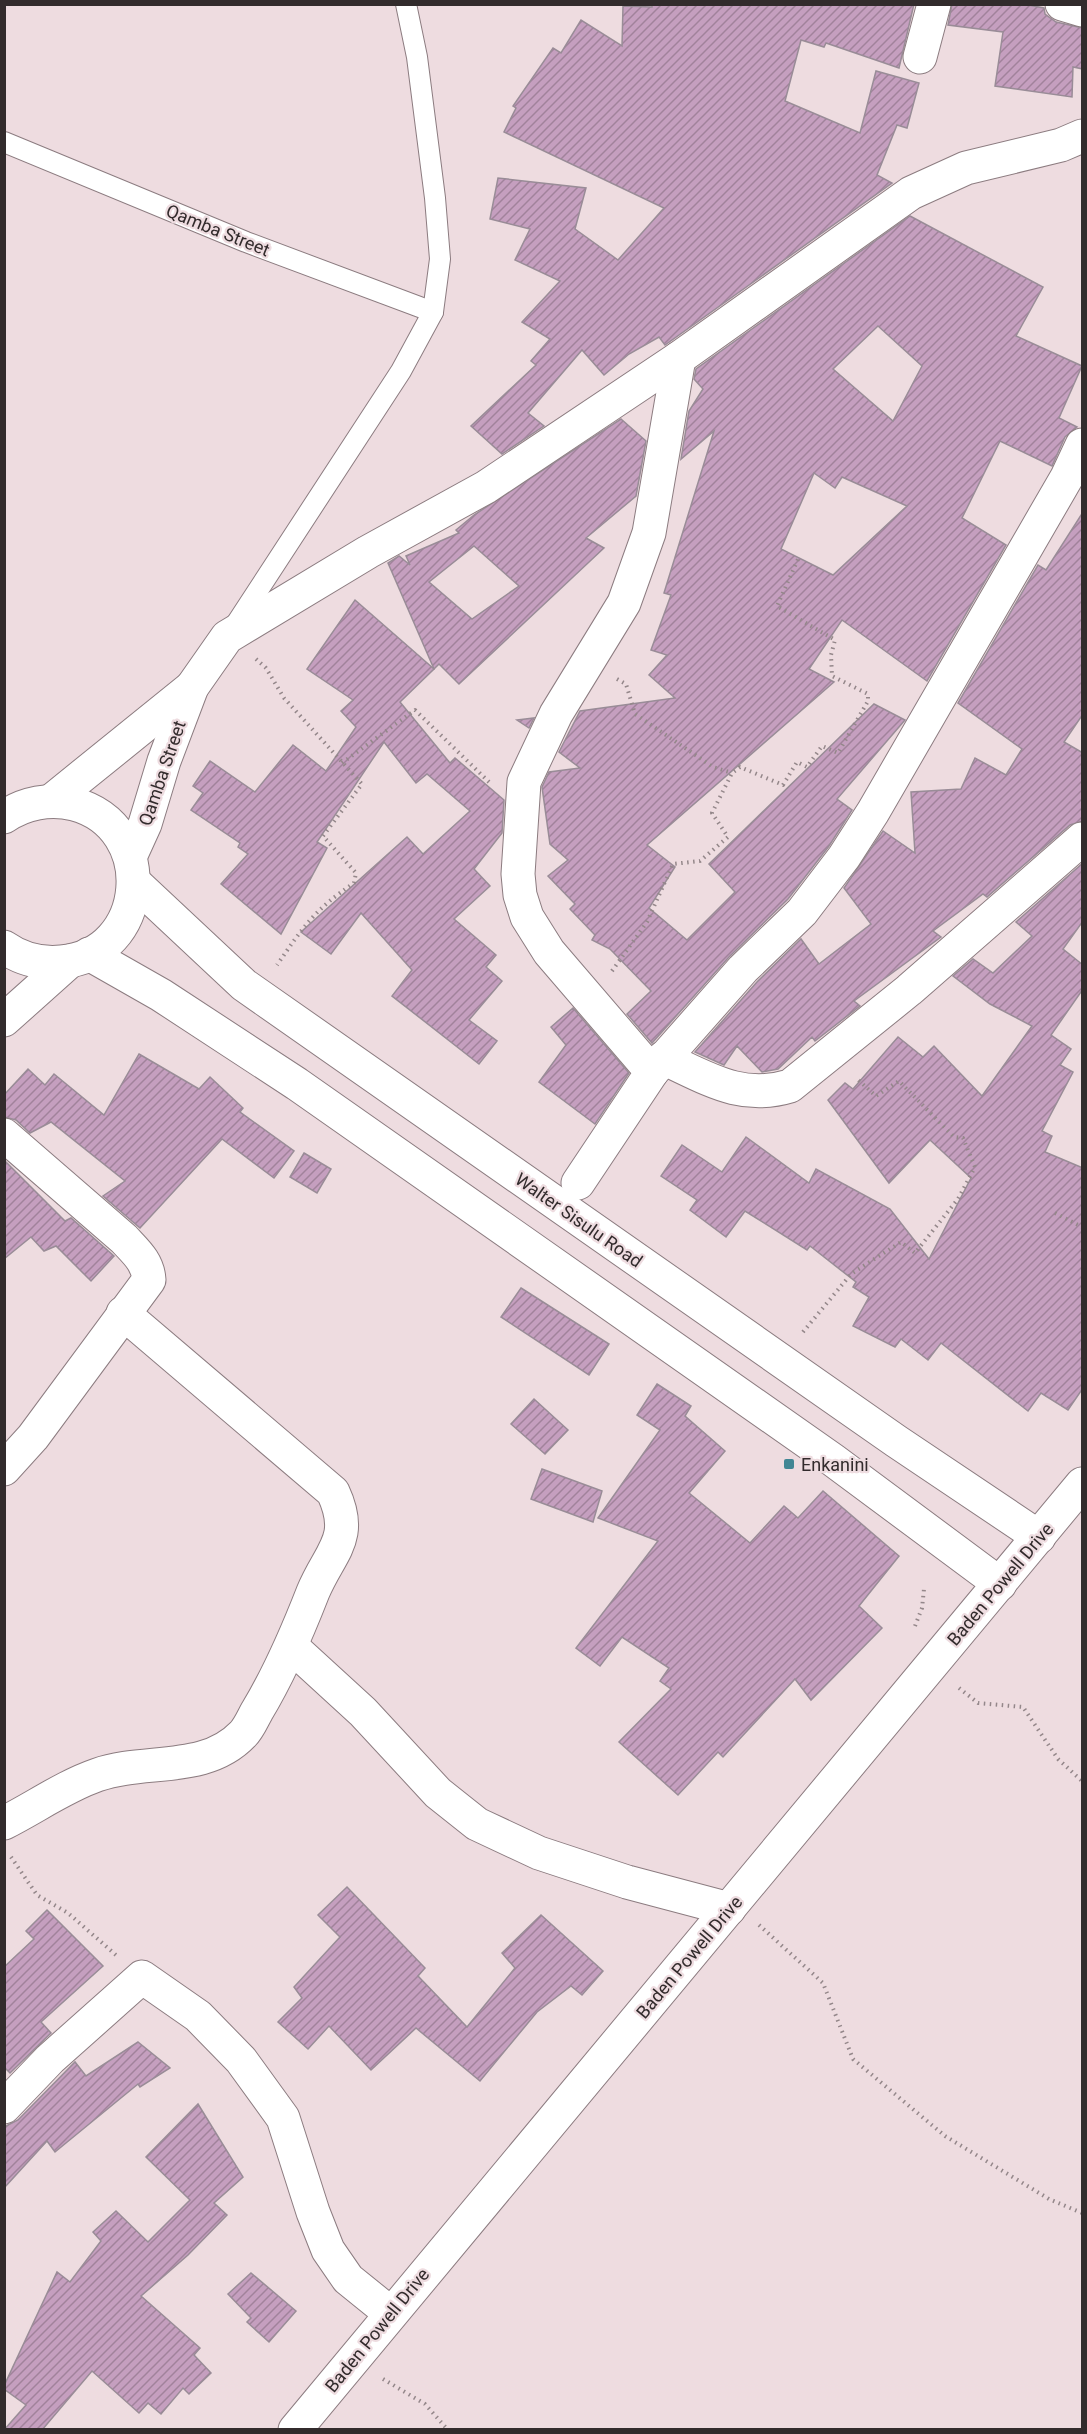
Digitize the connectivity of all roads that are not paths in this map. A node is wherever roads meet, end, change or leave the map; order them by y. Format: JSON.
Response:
{"nodes":[{"id":1,"x":406,"y":4,"type":"edge"},
{"id":2,"x":934,"y":4,"type":"edge"},
{"id":3,"x":1062,"y":4,"type":"edge"},
{"id":4,"x":1083,"y":10,"type":"edge"},
{"id":5,"x":920,"y":57,"type":"dead end"},
{"id":6,"x":1083,"y":136,"type":"edge"},
{"id":7,"x":4,"y":142,"type":"edge"},
{"id":8,"x":433,"y":312,"type":"junction"},
{"id":9,"x":679,"y":358,"type":"junction"},
{"id":10,"x":1083,"y":445,"type":"edge"},
{"id":11,"x":227,"y":637,"type":"junction"},
{"id":12,"x":192,"y":687,"type":"junction"},
{"id":13,"x":22,"y":804,"type":"edge"},
{"id":14,"x":1083,"y":839,"type":"edge"},
{"id":15,"x":132,"y":870,"type":"junction"},
{"id":16,"x":4,"y":947,"type":"edge"},
{"id":17,"x":80,"y":958,"type":"junction"},
{"id":18,"x":4,"y":1020,"type":"edge"},
{"id":19,"x":657,"y":1065,"type":"junction"},
{"id":20,"x":4,"y":1135,"type":"edge"},
{"id":21,"x":578,"y":1183,"type":"dead end"},
{"id":22,"x":123,"y":1313,"type":"junction"},
{"id":23,"x":4,"y":1469,"type":"edge"},
{"id":24,"x":1083,"y":1484,"type":"edge"},
{"id":25,"x":1039,"y":1537,"type":"junction"},
{"id":26,"x":1000,"y":1584,"type":"junction"},
{"id":27,"x":292,"y":1647,"type":"junction"},
{"id":28,"x":4,"y":1823,"type":"edge"},
{"id":29,"x":729,"y":1909,"type":"junction"},
{"id":30,"x":4,"y":2107,"type":"edge"},
{"id":31,"x":390,"y":2313,"type":"junction"},
{"id":32,"x":295,"y":2430,"type":"edge"}],
"edges":[{"from":1,"to":8,"type":"lane","name":"Qamba Street"},
{"from":2,"to":5,"type":"street"},
{"from":3,"to":4,"type":"street"},
{"from":6,"to":9,"type":"street"},
{"from":7,"to":8,"type":"lane","name":"Qamba Street"},
{"from":8,"to":11,"type":"lane","name":"Qamba Street"},
{"from":9,"to":11,"type":"street"},
{"from":9,"to":19,"type":"street"},
{"from":10,"to":19,"type":"street"},
{"from":11,"to":12,"type":"street","name":"Qamba Street"},
{"from":12,"to":13,"type":"street","name":"Qamba Street"},
{"from":12,"to":15,"type":"street","name":"Qamba Street"},
{"from":13,"to":15,"type":"street","name":"Walter Sisulu Road"},
{"from":14,"to":19,"type":"street"},
{"from":15,"to":17,"type":"street","name":"Qamba Street"},
{"from":15,"to":25,"type":"street","name":"Walter Sisulu Road"},
{"from":16,"to":17,"type":"street"},
{"from":17,"to":18,"type":"street","name":"Qamba Street"},
{"from":17,"to":26,"type":"street"},
{"from":19,"to":21,"type":"street"},
{"from":20,"to":22,"type":"street"},
{"from":22,"to":23,"type":"street"},
{"from":22,"to":27,"type":"street"},
{"from":24,"to":25,"type":"street","name":"Baden Powell Drive"},
{"from":25,"to":26,"type":"street","name":"Baden Powell Drive"},
{"from":26,"to":29,"type":"street","name":"Baden Powell Drive"},
{"from":27,"to":28,"type":"street"},
{"from":27,"to":29,"type":"street"},
{"from":29,"to":31,"type":"street","name":"Baden Powell Drive"},
{"from":30,"to":31,"type":"street"},
{"from":31,"to":32,"type":"street","name":"Baden Powell Drive"}]}
